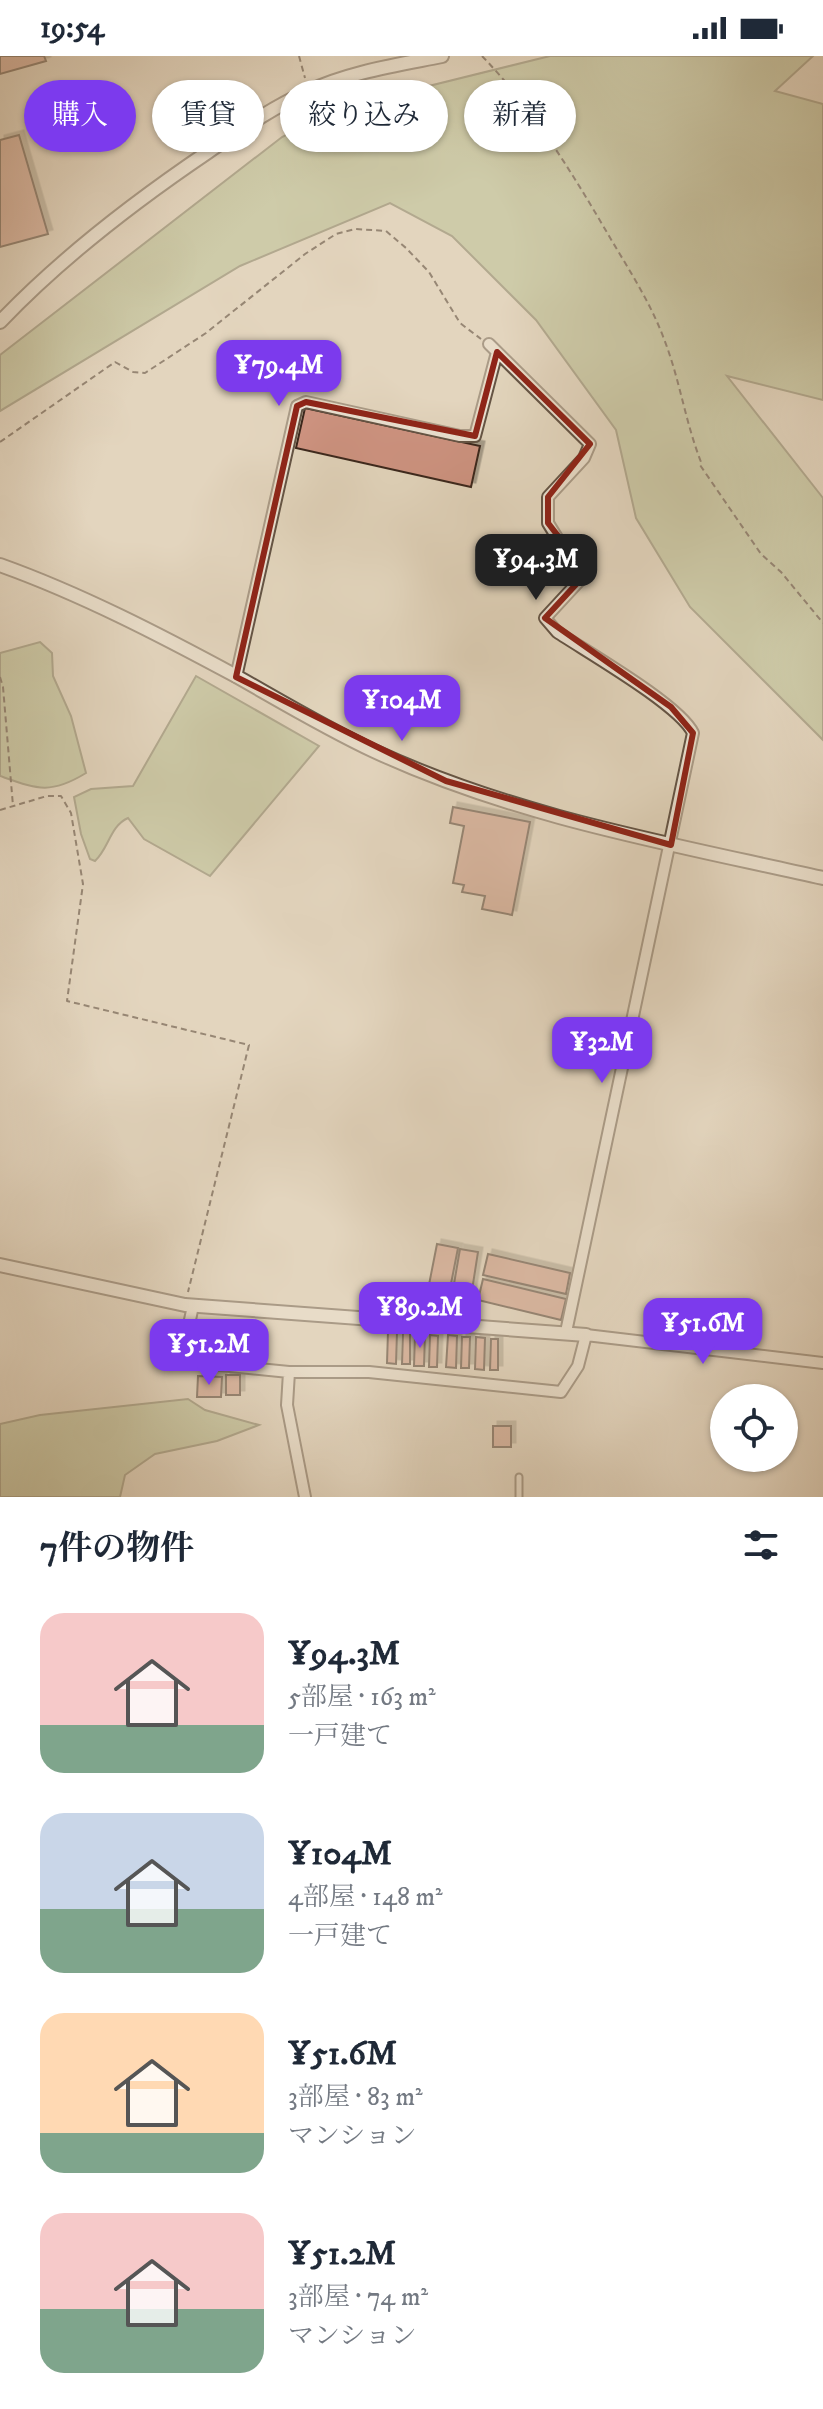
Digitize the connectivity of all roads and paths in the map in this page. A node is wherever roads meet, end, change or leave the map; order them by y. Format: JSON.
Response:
{"nodes":[{"id":1,"x":299,"y":56,"type":"edge"},
{"id":2,"x":442,"y":56,"type":"edge"},
{"id":3,"x":482,"y":56,"type":"edge"},
{"id":4,"x":306,"y":80,"type":"edge"},
{"id":5,"x":337,"y":80,"type":"edge"},
{"id":6,"x":280,"y":106,"type":"edge"},
{"id":7,"x":0,"y":322,"type":"edge"},
{"id":8,"x":493,"y":348,"type":"junction"},
{"id":9,"x":0,"y":442,"type":"edge"},
{"id":10,"x":0,"y":565,"type":"edge"},
{"id":11,"x":823,"y":623,"type":"edge"},
{"id":12,"x":0,"y":677,"type":"edge"},
{"id":13,"x":236,"y":677,"type":"junction"},
{"id":14,"x":13,"y":807,"type":"junction"},
{"id":15,"x":0,"y":810,"type":"edge"},
{"id":16,"x":671,"y":845,"type":"junction"},
{"id":17,"x":823,"y":878,"type":"edge"},
{"id":18,"x":0,"y":1265,"type":"edge"},
{"id":19,"x":189,"y":1305,"type":"junction"},
{"id":20,"x":566,"y":1332,"type":"junction"},
{"id":21,"x":586,"y":1335,"type":"junction"},
{"id":22,"x":823,"y":1363,"type":"edge"},
{"id":23,"x":289,"y":1372,"type":"junction"},
{"id":24,"x":519,"y":1477,"type":"dead end"},
{"id":25,"x":305,"y":1497,"type":"edge"},
{"id":26,"x":519,"y":1497,"type":"edge"}],
"edges":[{"from":1,"to":4,"type":"path"},
{"from":2,"to":5,"type":"street"},
{"from":3,"to":11,"type":"path"},
{"from":6,"to":7,"type":"street"},
{"from":8,"to":9,"type":"path"},
{"from":8,"to":13,"type":"street"},
{"from":8,"to":16,"type":"street"},
{"from":10,"to":13,"type":"street"},
{"from":12,"to":14,"type":"path"},
{"from":13,"to":16,"type":"street"},
{"from":14,"to":15,"type":"path"},
{"from":14,"to":19,"type":"path"},
{"from":16,"to":17,"type":"street"},
{"from":16,"to":20,"type":"street"},
{"from":18,"to":19,"type":"street"},
{"from":19,"to":20,"type":"street"},
{"from":19,"to":23,"type":"street"},
{"from":20,"to":21,"type":"street"},
{"from":21,"to":22,"type":"street"},
{"from":21,"to":23,"type":"street"},
{"from":23,"to":25,"type":"street"},
{"from":24,"to":26,"type":"lane"}]}
